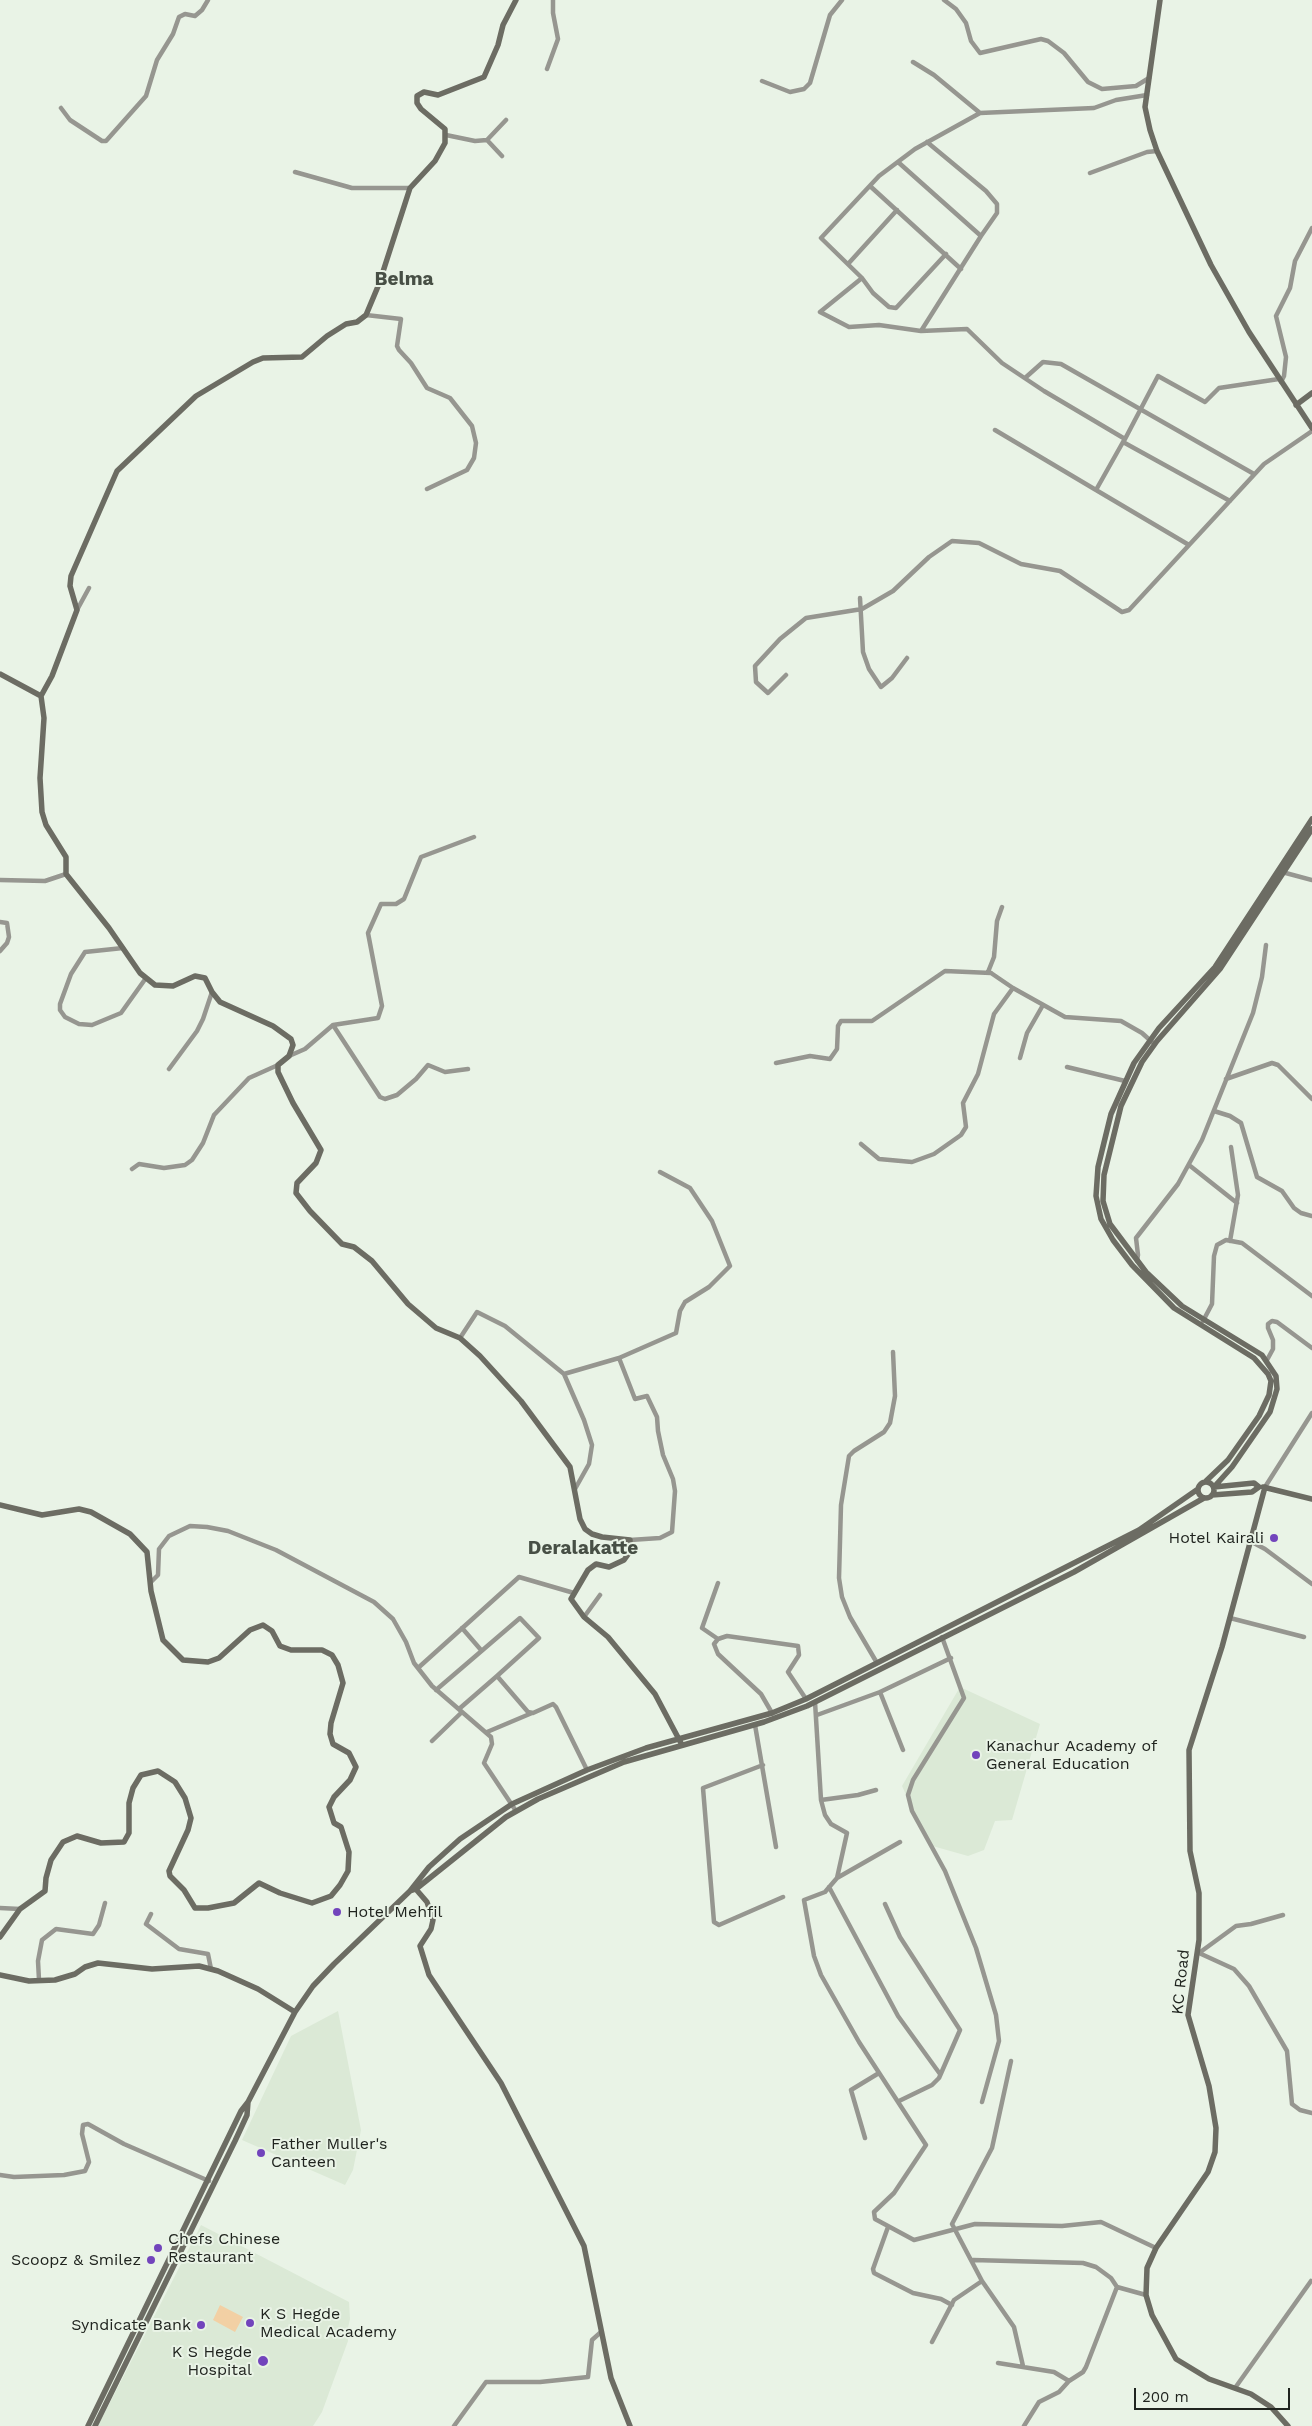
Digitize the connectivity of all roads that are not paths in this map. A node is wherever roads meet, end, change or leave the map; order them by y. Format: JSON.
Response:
{"nodes":[{"id":1,"x":208,"y":0,"type":"edge"},
{"id":2,"x":516,"y":0,"type":"edge"},
{"id":3,"x":554,"y":0,"type":"edge"},
{"id":4,"x":842,"y":0,"type":"edge"},
{"id":5,"x":944,"y":0,"type":"edge"},
{"id":6,"x":1160,"y":0,"type":"edge"},
{"id":7,"x":913,"y":62,"type":"dead end"},
{"id":8,"x":547,"y":69,"type":"dead end"},
{"id":9,"x":1149,"y":78,"type":"junction"},
{"id":10,"x":762,"y":82,"type":"dead end"},
{"id":11,"x":1147,"y":96,"type":"junction"},
{"id":12,"x":61,"y":108,"type":"dead end"},
{"id":13,"x":980,"y":113,"type":"junction"},
{"id":14,"x":506,"y":120,"type":"dead end"},
{"id":15,"x":446,"y":135,"type":"junction"},
{"id":16,"x":487,"y":140,"type":"junction"},
{"id":17,"x":927,"y":142,"type":"junction"},
{"id":18,"x":1157,"y":151,"type":"junction"},
{"id":19,"x":502,"y":156,"type":"dead end"},
{"id":20,"x":898,"y":162,"type":"junction"},
{"id":21,"x":295,"y":172,"type":"dead end"},
{"id":22,"x":1090,"y":173,"type":"dead end"},
{"id":23,"x":870,"y":186,"type":"junction"},
{"id":24,"x":410,"y":188,"type":"junction"},
{"id":25,"x":897,"y":210,"type":"junction"},
{"id":26,"x":1312,"y":228,"type":"edge"},
{"id":27,"x":981,"y":236,"type":"junction"},
{"id":28,"x":946,"y":254,"type":"junction"},
{"id":29,"x":848,"y":264,"type":"junction"},
{"id":30,"x":961,"y":269,"type":"junction"},
{"id":31,"x":862,"y":278,"type":"junction"},
{"id":32,"x":366,"y":314,"type":"junction"},
{"id":33,"x":922,"y":331,"type":"junction"},
{"id":34,"x":1025,"y":378,"type":"junction"},
{"id":35,"x":1280,"y":380,"type":"junction"},
{"id":36,"x":1312,"y":393,"type":"edge"},
{"id":37,"x":1296,"y":404,"type":"junction"},
{"id":38,"x":1141,"y":409,"type":"junction"},
{"id":39,"x":1312,"y":429,"type":"edge"},
{"id":40,"x":995,"y":430,"type":"dead end"},
{"id":41,"x":1124,"y":440,"type":"junction"},
{"id":42,"x":1254,"y":474,"type":"junction"},
{"id":43,"x":427,"y":490,"type":"dead end"},
{"id":44,"x":1096,"y":490,"type":"junction"},
{"id":45,"x":1230,"y":502,"type":"junction"},
{"id":46,"x":1189,"y":545,"type":"junction"},
{"id":47,"x":89,"y":588,"type":"dead end"},
{"id":48,"x":860,"y":598,"type":"dead end"},
{"id":49,"x":862,"y":609,"type":"junction"},
{"id":50,"x":77,"y":610,"type":"junction"},
{"id":51,"x":908,"y":658,"type":"dead end"},
{"id":52,"x":0,"y":674,"type":"edge"},
{"id":53,"x":786,"y":675,"type":"dead end"},
{"id":54,"x":41,"y":696,"type":"junction"},
{"id":55,"x":1312,"y":819,"type":"edge"},
{"id":56,"x":1312,"y":829,"type":"edge"},
{"id":57,"x":474,"y":837,"type":"dead end"},
{"id":58,"x":1280,"y":871,"type":"junction"},
{"id":59,"x":66,"y":874,"type":"junction"},
{"id":60,"x":0,"y":880,"type":"edge"},
{"id":61,"x":1312,"y":880,"type":"edge"},
{"id":62,"x":1002,"y":906,"type":"dead end"},
{"id":63,"x":0,"y":922,"type":"edge"},
{"id":64,"x":1266,"y":945,"type":"dead end"},
{"id":65,"x":123,"y":948,"type":"junction"},
{"id":66,"x":0,"y":951,"type":"edge"},
{"id":67,"x":991,"y":973,"type":"junction"},
{"id":68,"x":146,"y":978,"type":"junction"},
{"id":69,"x":1013,"y":988,"type":"junction"},
{"id":70,"x":212,"y":992,"type":"junction"},
{"id":71,"x":1043,"y":1005,"type":"junction"},
{"id":72,"x":333,"y":1025,"type":"junction"},
{"id":73,"x":1150,"y":1039,"type":"junction"},
{"id":74,"x":1154,"y":1046,"type":"junction"},
{"id":75,"x":289,"y":1056,"type":"junction"},
{"id":76,"x":1020,"y":1058,"type":"dead end"},
{"id":77,"x":776,"y":1063,"type":"dead end"},
{"id":78,"x":278,"y":1065,"type":"junction"},
{"id":79,"x":1066,"y":1066,"type":"dead end"},
{"id":80,"x":468,"y":1069,"type":"dead end"},
{"id":81,"x":169,"y":1070,"type":"dead end"},
{"id":82,"x":1226,"y":1078,"type":"junction"},
{"id":83,"x":1124,"y":1081,"type":"junction"},
{"id":84,"x":1312,"y":1099,"type":"edge"},
{"id":85,"x":1214,"y":1111,"type":"junction"},
{"id":86,"x":861,"y":1144,"type":"dead end"},
{"id":87,"x":1231,"y":1147,"type":"dead end"},
{"id":88,"x":1189,"y":1165,"type":"junction"},
{"id":89,"x":132,"y":1169,"type":"dead end"},
{"id":90,"x":660,"y":1172,"type":"dead end"},
{"id":91,"x":1237,"y":1203,"type":"junction"},
{"id":92,"x":1312,"y":1216,"type":"edge"},
{"id":93,"x":1230,"y":1241,"type":"junction"},
{"id":94,"x":1134,"y":1263,"type":"junction"},
{"id":95,"x":1312,"y":1296,"type":"edge"},
{"id":96,"x":1203,"y":1322,"type":"junction"},
{"id":97,"x":460,"y":1338,"type":"junction"},
{"id":98,"x":1312,"y":1348,"type":"edge"},
{"id":99,"x":893,"y":1352,"type":"dead end"},
{"id":100,"x":620,"y":1358,"type":"junction"},
{"id":101,"x":1267,"y":1360,"type":"junction"},
{"id":102,"x":564,"y":1374,"type":"junction"},
{"id":103,"x":1312,"y":1413,"type":"edge"},
{"id":104,"x":1229,"y":1471,"type":"junction"},
{"id":105,"x":1206,"y":1482,"type":"junction"},
{"id":106,"x":1238,"y":1485,"type":"junction"},
{"id":107,"x":1214,"y":1487,"type":"junction"},
{"id":108,"x":1262,"y":1487,"type":"junction"},
{"id":109,"x":575,"y":1489,"type":"junction"},
{"id":110,"x":1198,"y":1489,"type":"junction"},
{"id":111,"x":1212,"y":1495,"type":"junction"},
{"id":112,"x":1204,"y":1498,"type":"junction"},
{"id":113,"x":1312,"y":1499,"type":"edge"},
{"id":114,"x":0,"y":1505,"type":"edge"},
{"id":115,"x":630,"y":1540,"type":"junction"},
{"id":116,"x":1250,"y":1541,"type":"junction"},
{"id":117,"x":151,"y":1582,"type":"junction"},
{"id":118,"x":718,"y":1583,"type":"dead end"},
{"id":119,"x":1312,"y":1584,"type":"edge"},
{"id":120,"x":574,"y":1593,"type":"junction"},
{"id":121,"x":600,"y":1595,"type":"dead end"},
{"id":122,"x":1002,"y":1604,"type":"junction"},
{"id":123,"x":584,"y":1617,"type":"junction"},
{"id":124,"x":1230,"y":1618,"type":"junction"},
{"id":125,"x":462,"y":1628,"type":"junction"},
{"id":126,"x":942,"y":1637,"type":"junction"},
{"id":127,"x":1304,"y":1637,"type":"dead end"},
{"id":128,"x":718,"y":1639,"type":"junction"},
{"id":129,"x":925,"y":1642,"type":"junction"},
{"id":130,"x":481,"y":1650,"type":"junction"},
{"id":131,"x":951,"y":1658,"type":"junction"},
{"id":132,"x":877,"y":1663,"type":"junction"},
{"id":133,"x":418,"y":1668,"type":"junction"},
{"id":134,"x":497,"y":1676,"type":"junction"},
{"id":135,"x":436,"y":1690,"type":"junction"},
{"id":136,"x":831,"y":1690,"type":"junction"},
{"id":137,"x":880,"y":1692,"type":"junction"},
{"id":138,"x":806,"y":1699,"type":"junction"},
{"id":139,"x":815,"y":1702,"type":"junction"},
{"id":140,"x":460,"y":1711,"type":"junction"},
{"id":141,"x":533,"y":1712,"type":"junction"},
{"id":142,"x":772,"y":1713,"type":"junction"},
{"id":143,"x":817,"y":1715,"type":"junction"},
{"id":144,"x":755,"y":1725,"type":"junction"},
{"id":145,"x":487,"y":1732,"type":"junction"},
{"id":146,"x":680,"y":1738,"type":"junction"},
{"id":147,"x":432,"y":1741,"type":"dead end"},
{"id":148,"x":682,"y":1744,"type":"junction"},
{"id":149,"x":902,"y":1750,"type":"dead end"},
{"id":150,"x":763,"y":1765,"type":"junction"},
{"id":151,"x":587,"y":1770,"type":"junction"},
{"id":152,"x":876,"y":1790,"type":"dead end"},
{"id":153,"x":821,"y":1800,"type":"junction"},
{"id":154,"x":512,"y":1804,"type":"junction"},
{"id":155,"x":516,"y":1811,"type":"junction"},
{"id":156,"x":900,"y":1842,"type":"dead end"},
{"id":157,"x":776,"y":1847,"type":"dead end"},
{"id":158,"x":837,"y":1878,"type":"junction"},
{"id":159,"x":829,"y":1887,"type":"junction"},
{"id":160,"x":412,"y":1888,"type":"junction"},
{"id":161,"x":783,"y":1897,"type":"dead end"},
{"id":162,"x":105,"y":1903,"type":"dead end"},
{"id":163,"x":885,"y":1904,"type":"dead end"},
{"id":164,"x":0,"y":1908,"type":"edge"},
{"id":165,"x":20,"y":1909,"type":"junction"},
{"id":166,"x":151,"y":1914,"type":"dead end"},
{"id":167,"x":1283,"y":1915,"type":"dead end"},
{"id":168,"x":0,"y":1937,"type":"edge"},
{"id":169,"x":1199,"y":1953,"type":"junction"},
{"id":170,"x":211,"y":1969,"type":"junction"},
{"id":171,"x":0,"y":1975,"type":"edge"},
{"id":172,"x":39,"y":1980,"type":"junction"},
{"id":173,"x":295,"y":2012,"type":"junction"},
{"id":174,"x":1011,"y":2061,"type":"dead end"},
{"id":175,"x":880,"y":2073,"type":"junction"},
{"id":176,"x":940,"y":2074,"type":"junction"},
{"id":177,"x":899,"y":2101,"type":"junction"},
{"id":178,"x":248,"y":2102,"type":"junction"},
{"id":179,"x":982,"y":2102,"type":"dead end"},
{"id":180,"x":1312,"y":2113,"type":"edge"},
{"id":181,"x":865,"y":2138,"type":"dead end"},
{"id":182,"x":0,"y":2175,"type":"edge"},
{"id":183,"x":208,"y":2181,"type":"junction"},
{"id":184,"x":888,"y":2227,"type":"junction"},
{"id":185,"x":954,"y":2229,"type":"junction"},
{"id":186,"x":1156,"y":2248,"type":"junction"},
{"id":187,"x":973,"y":2260,"type":"junction"},
{"id":188,"x":982,"y":2281,"type":"junction"},
{"id":189,"x":1310,"y":2281,"type":"dead end"},
{"id":190,"x":1117,"y":2287,"type":"junction"},
{"id":191,"x":1146,"y":2295,"type":"junction"},
{"id":192,"x":952,"y":2305,"type":"junction"},
{"id":193,"x":144,"y":2320,"type":"junction"},
{"id":194,"x":601,"y":2332,"type":"junction"},
{"id":195,"x":932,"y":2342,"type":"dead end"},
{"id":196,"x":998,"y":2363,"type":"dead end"},
{"id":197,"x":1023,"y":2366,"type":"junction"},
{"id":198,"x":1069,"y":2381,"type":"junction"},
{"id":199,"x":1235,"y":2388,"type":"junction"},
{"id":200,"x":88,"y":2426,"type":"edge"},
{"id":201,"x":95,"y":2426,"type":"edge"},
{"id":202,"x":454,"y":2426,"type":"edge"},
{"id":203,"x":630,"y":2426,"type":"edge"},
{"id":204,"x":1024,"y":2426,"type":"edge"},
{"id":205,"x":1288,"y":2426,"type":"edge"}],
"edges":[{"from":1,"to":12,"type":"street"},
{"from":2,"to":15,"type":"main road"},
{"from":3,"to":8,"type":"street"},
{"from":4,"to":10,"type":"street"},
{"from":5,"to":9,"type":"street"},
{"from":6,"to":9,"type":"main road"},
{"from":7,"to":13,"type":"street"},
{"from":9,"to":11,"type":"main road"},
{"from":11,"to":13,"type":"street"},
{"from":11,"to":18,"type":"main road"},
{"from":13,"to":17,"type":"street"},
{"from":14,"to":16,"type":"street"},
{"from":15,"to":16,"type":"street"},
{"from":15,"to":24,"type":"main road"},
{"from":16,"to":19,"type":"street"},
{"from":17,"to":20,"type":"street"},
{"from":17,"to":27,"type":"street"},
{"from":18,"to":22,"type":"street"},
{"from":18,"to":35,"type":"main road"},
{"from":20,"to":23,"type":"street"},
{"from":20,"to":27,"type":"street"},
{"from":21,"to":24,"type":"street"},
{"from":23,"to":25,"type":"street"},
{"from":23,"to":29,"type":"street"},
{"from":24,"to":32,"type":"main road"},
{"from":25,"to":28,"type":"street"},
{"from":25,"to":29,"type":"street"},
{"from":26,"to":35,"type":"street"},
{"from":27,"to":30,"type":"street"},
{"from":28,"to":30,"type":"street"},
{"from":28,"to":31,"type":"street"},
{"from":29,"to":31,"type":"street"},
{"from":30,"to":33,"type":"street"},
{"from":31,"to":33,"type":"street"},
{"from":32,"to":43,"type":"street"},
{"from":32,"to":50,"type":"main road"},
{"from":33,"to":34,"type":"street"},
{"from":34,"to":38,"type":"street"},
{"from":34,"to":41,"type":"street"},
{"from":35,"to":37,"type":"main road"},
{"from":35,"to":38,"type":"street"},
{"from":36,"to":37,"type":"main road"},
{"from":37,"to":39,"type":"main road"},
{"from":38,"to":41,"type":"street"},
{"from":38,"to":42,"type":"street"},
{"from":39,"to":42,"type":"street"},
{"from":40,"to":44,"type":"street"},
{"from":41,"to":44,"type":"street"},
{"from":41,"to":45,"type":"street"},
{"from":42,"to":45,"type":"street"},
{"from":44,"to":46,"type":"street"},
{"from":45,"to":46,"type":"street"},
{"from":46,"to":49,"type":"street"},
{"from":47,"to":50,"type":"street"},
{"from":48,"to":49,"type":"street"},
{"from":49,"to":51,"type":"street"},
{"from":49,"to":53,"type":"street"},
{"from":50,"to":54,"type":"main road"},
{"from":52,"to":54,"type":"main road"},
{"from":54,"to":59,"type":"main road"},
{"from":55,"to":58,"type":"main road"},
{"from":56,"to":58,"type":"main road"},
{"from":57,"to":72,"type":"street"},
{"from":58,"to":61,"type":"street"},
{"from":58,"to":73,"type":"main road"},
{"from":58,"to":74,"type":"main road"},
{"from":59,"to":60,"type":"street"},
{"from":59,"to":65,"type":"main road"},
{"from":62,"to":67,"type":"street"},
{"from":63,"to":66,"type":"street"},
{"from":64,"to":82,"type":"street"},
{"from":65,"to":68,"type":"main road"},
{"from":65,"to":68,"type":"street"},
{"from":67,"to":69,"type":"street"},
{"from":67,"to":77,"type":"street"},
{"from":68,"to":70,"type":"main road"},
{"from":69,"to":71,"type":"street"},
{"from":69,"to":86,"type":"street"},
{"from":70,"to":75,"type":"main road"},
{"from":70,"to":81,"type":"street"},
{"from":71,"to":73,"type":"street"},
{"from":71,"to":76,"type":"street"},
{"from":72,"to":75,"type":"street"},
{"from":72,"to":80,"type":"street"},
{"from":73,"to":74,"type":"street"},
{"from":73,"to":83,"type":"main road"},
{"from":74,"to":94,"type":"main road"},
{"from":75,"to":78,"type":"main road"},
{"from":78,"to":89,"type":"street"},
{"from":78,"to":97,"type":"main road"},
{"from":79,"to":83,"type":"street"},
{"from":82,"to":84,"type":"street"},
{"from":82,"to":85,"type":"street"},
{"from":83,"to":94,"type":"main road"},
{"from":85,"to":88,"type":"street"},
{"from":85,"to":92,"type":"street"},
{"from":87,"to":91,"type":"street"},
{"from":88,"to":91,"type":"street"},
{"from":88,"to":94,"type":"street"},
{"from":90,"to":100,"type":"street"},
{"from":91,"to":93,"type":"street"},
{"from":93,"to":95,"type":"street"},
{"from":93,"to":96,"type":"street"},
{"from":94,"to":96,"type":"main road"},
{"from":96,"to":101,"type":"main road"},
{"from":96,"to":105,"type":"main road"},
{"from":97,"to":102,"type":"street"},
{"from":97,"to":109,"type":"main road"},
{"from":98,"to":101,"type":"street"},
{"from":99,"to":132,"type":"street"},
{"from":100,"to":102,"type":"street"},
{"from":100,"to":115,"type":"street"},
{"from":101,"to":104,"type":"main road"},
{"from":102,"to":109,"type":"street"},
{"from":103,"to":108,"type":"street"},
{"from":104,"to":106,"type":"main road"},
{"from":104,"to":107,"type":"main road"},
{"from":105,"to":107,"type":"main road"},
{"from":105,"to":110,"type":"main road"},
{"from":106,"to":107,"type":"main road"},
{"from":106,"to":108,"type":"main road"},
{"from":107,"to":111,"type":"main road"},
{"from":108,"to":111,"type":"main road"},
{"from":108,"to":113,"type":"main road"},
{"from":108,"to":116,"type":"main road","name":"KC Road"},
{"from":109,"to":115,"type":"main road"},
{"from":110,"to":112,"type":"main road"},
{"from":110,"to":122,"type":"main road"},
{"from":111,"to":112,"type":"main road"},
{"from":112,"to":122,"type":"main road"},
{"from":114,"to":117,"type":"main road"},
{"from":115,"to":120,"type":"main road"},
{"from":116,"to":119,"type":"street"},
{"from":116,"to":124,"type":"main road","name":"KC Road"},
{"from":117,"to":133,"type":"street"},
{"from":117,"to":165,"type":"main road"},
{"from":118,"to":128,"type":"street"},
{"from":120,"to":123,"type":"main road"},
{"from":120,"to":125,"type":"street"},
{"from":121,"to":123,"type":"street"},
{"from":122,"to":126,"type":"main road"},
{"from":122,"to":129,"type":"main road"},
{"from":123,"to":146,"type":"main road"},
{"from":124,"to":127,"type":"street"},
{"from":124,"to":169,"type":"main road","name":"KC Road"},
{"from":125,"to":130,"type":"street"},
{"from":125,"to":133,"type":"street"},
{"from":126,"to":129,"type":"main road"},
{"from":126,"to":131,"type":"street"},
{"from":128,"to":138,"type":"street"},
{"from":128,"to":142,"type":"street"},
{"from":129,"to":132,"type":"main road"},
{"from":129,"to":136,"type":"main road"},
{"from":130,"to":134,"type":"street"},
{"from":130,"to":135,"type":"street"},
{"from":131,"to":137,"type":"street"},
{"from":131,"to":179,"type":"street"},
{"from":132,"to":136,"type":"main road"},
{"from":133,"to":135,"type":"street"},
{"from":134,"to":140,"type":"street"},
{"from":134,"to":141,"type":"street"},
{"from":135,"to":140,"type":"street"},
{"from":136,"to":138,"type":"main road"},
{"from":136,"to":139,"type":"main road"},
{"from":137,"to":143,"type":"street"},
{"from":137,"to":149,"type":"street"},
{"from":138,"to":142,"type":"main road"},
{"from":139,"to":143,"type":"street"},
{"from":139,"to":144,"type":"main road"},
{"from":140,"to":145,"type":"street"},
{"from":140,"to":147,"type":"street"},
{"from":141,"to":145,"type":"street"},
{"from":141,"to":151,"type":"street"},
{"from":142,"to":146,"type":"main road"},
{"from":143,"to":153,"type":"street"},
{"from":144,"to":148,"type":"main road"},
{"from":144,"to":150,"type":"street"},
{"from":145,"to":154,"type":"street"},
{"from":146,"to":148,"type":"main road"},
{"from":146,"to":151,"type":"main road"},
{"from":148,"to":155,"type":"main road"},
{"from":150,"to":157,"type":"street"},
{"from":150,"to":161,"type":"street"},
{"from":151,"to":154,"type":"main road"},
{"from":152,"to":153,"type":"street"},
{"from":153,"to":158,"type":"street"},
{"from":154,"to":155,"type":"street"},
{"from":154,"to":160,"type":"main road"},
{"from":155,"to":160,"type":"main road"},
{"from":156,"to":158,"type":"street"},
{"from":158,"to":159,"type":"street"},
{"from":159,"to":175,"type":"street"},
{"from":159,"to":176,"type":"street"},
{"from":160,"to":173,"type":"main road"},
{"from":160,"to":194,"type":"main road"},
{"from":162,"to":172,"type":"street"},
{"from":163,"to":176,"type":"street"},
{"from":164,"to":165,"type":"street"},
{"from":165,"to":168,"type":"main road"},
{"from":166,"to":170,"type":"street"},
{"from":167,"to":169,"type":"street"},
{"from":169,"to":180,"type":"street"},
{"from":169,"to":186,"type":"main road","name":"KC Road"},
{"from":170,"to":172,"type":"main road"},
{"from":170,"to":173,"type":"main road"},
{"from":171,"to":172,"type":"main road"},
{"from":173,"to":178,"type":"main road"},
{"from":174,"to":185,"type":"street"},
{"from":175,"to":177,"type":"street"},
{"from":175,"to":181,"type":"street"},
{"from":176,"to":177,"type":"street"},
{"from":177,"to":184,"type":"street"},
{"from":178,"to":183,"type":"main road"},
{"from":178,"to":193,"type":"main road"},
{"from":182,"to":183,"type":"street"},
{"from":183,"to":193,"type":"main road"},
{"from":184,"to":185,"type":"street"},
{"from":184,"to":192,"type":"street"},
{"from":185,"to":186,"type":"street"},
{"from":185,"to":187,"type":"street"},
{"from":186,"to":191,"type":"main road","name":"KC Road"},
{"from":187,"to":188,"type":"street"},
{"from":187,"to":190,"type":"street"},
{"from":188,"to":192,"type":"street"},
{"from":188,"to":197,"type":"street"},
{"from":189,"to":199,"type":"street"},
{"from":190,"to":191,"type":"street"},
{"from":190,"to":198,"type":"street"},
{"from":191,"to":199,"type":"main road","name":"KC Road"},
{"from":192,"to":195,"type":"street"},
{"from":193,"to":200,"type":"main road"},
{"from":193,"to":201,"type":"main road"},
{"from":194,"to":202,"type":"street"},
{"from":194,"to":203,"type":"main road"},
{"from":196,"to":197,"type":"street"},
{"from":197,"to":198,"type":"street"},
{"from":198,"to":204,"type":"street"},
{"from":199,"to":205,"type":"main road","name":"KC Road"}]}
